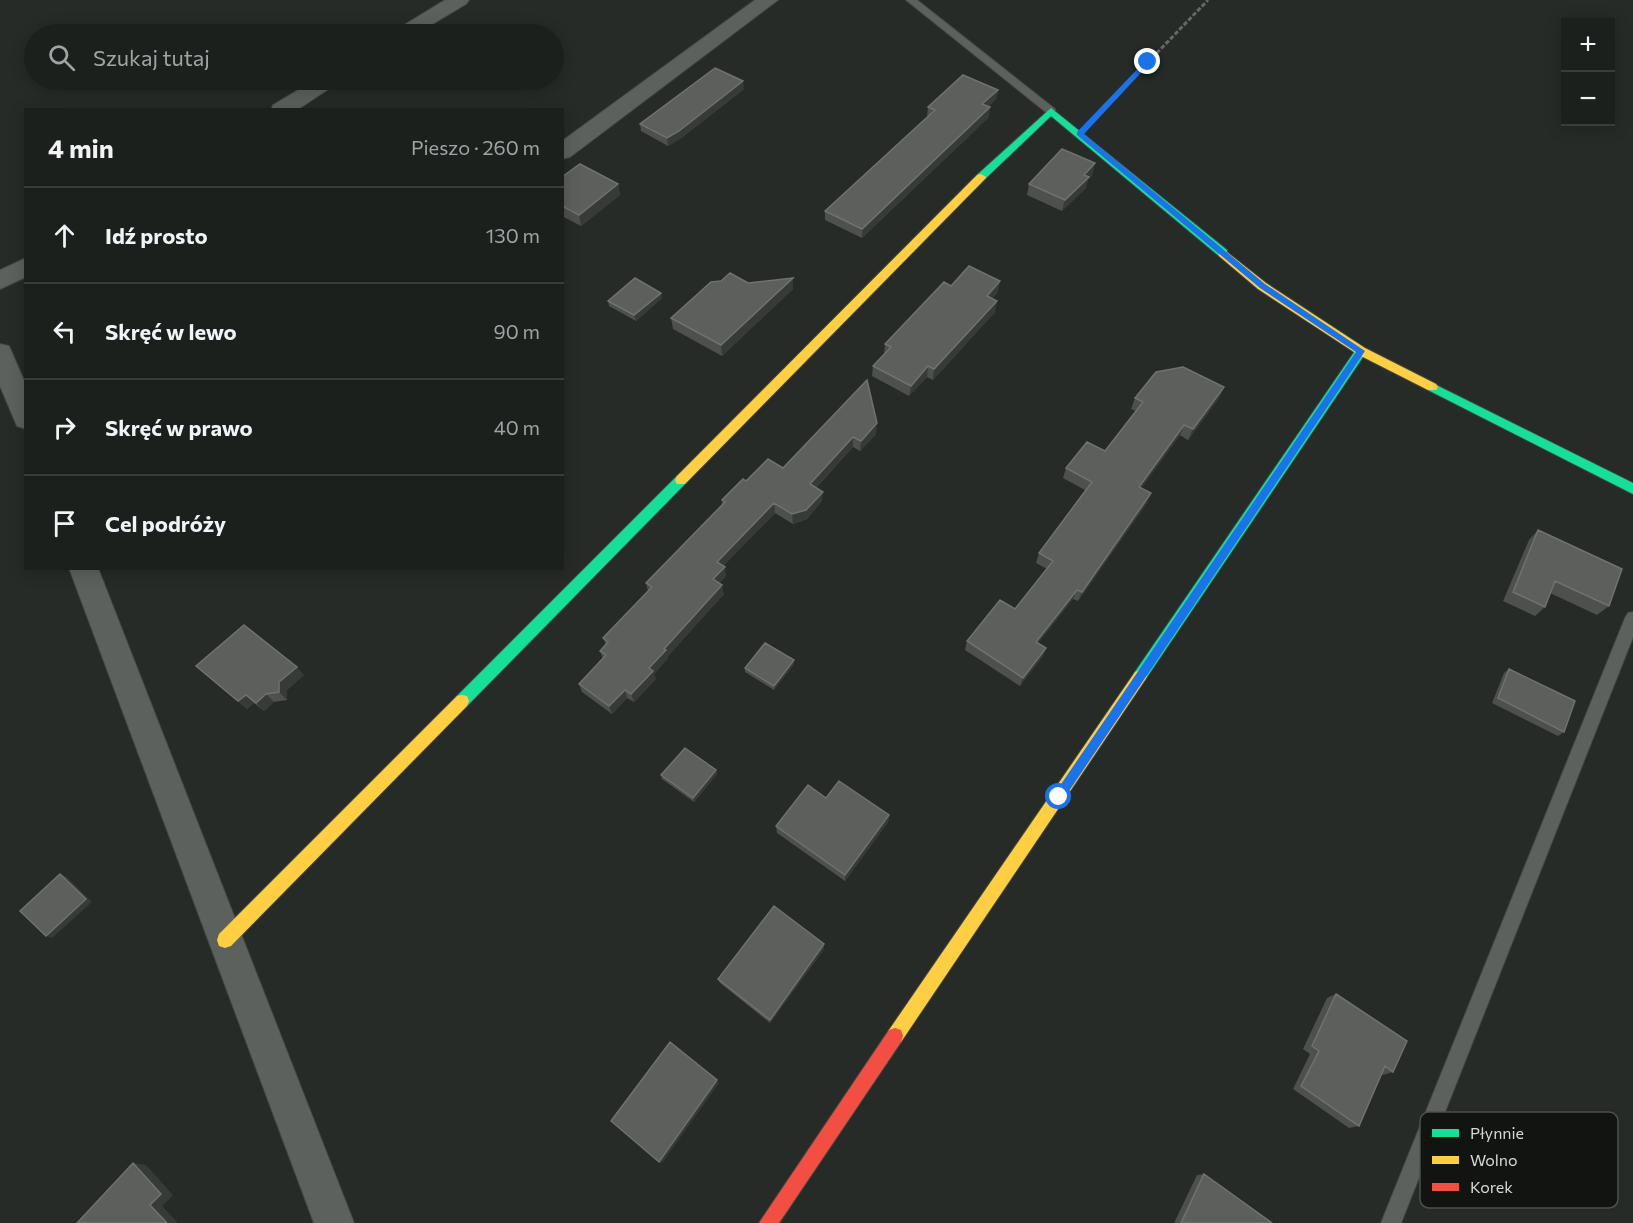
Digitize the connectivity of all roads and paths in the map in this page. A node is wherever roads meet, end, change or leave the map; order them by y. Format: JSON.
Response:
{"nodes":[{"id":1,"x":459,"y":0,"type":"edge"},
{"id":2,"x":768,"y":0,"type":"edge"},
{"id":3,"x":911,"y":0,"type":"edge"},
{"id":4,"x":1208,"y":0,"type":"edge"},
{"id":5,"x":419,"y":24,"type":"edge"},
{"id":6,"x":313,"y":90,"type":"edge"},
{"id":7,"x":283,"y":108,"type":"edge"},
{"id":8,"x":1051,"y":111,"type":"junction"},
{"id":9,"x":1079,"y":134,"type":"junction"},
{"id":10,"x":564,"y":151,"type":"edge"},
{"id":11,"x":24,"y":267,"type":"edge"},
{"id":12,"x":0,"y":281,"type":"edge"},
{"id":13,"x":1361,"y":351,"type":"junction"},
{"id":14,"x":0,"y":353,"type":"edge"},
{"id":15,"x":24,"y":414,"type":"edge"},
{"id":16,"x":1633,"y":489,"type":"edge"},
{"id":17,"x":84,"y":570,"type":"edge"},
{"id":18,"x":1633,"y":618,"type":"edge"},
{"id":19,"x":225,"y":940,"type":"junction"},
{"id":20,"x":1435,"y":1112,"type":"edge"},
{"id":21,"x":1420,"y":1150,"type":"edge"},
{"id":22,"x":333,"y":1223,"type":"edge"},
{"id":23,"x":768,"y":1223,"type":"edge"},
{"id":24,"x":1391,"y":1223,"type":"edge"}],
"edges":[{"from":1,"to":5,"type":"street"},
{"from":2,"to":10,"type":"street"},
{"from":3,"to":8,"type":"lane"},
{"from":4,"to":9,"type":"path"},
{"from":6,"to":7,"type":"street"},
{"from":8,"to":9,"type":"street"},
{"from":8,"to":19,"type":"street"},
{"from":9,"to":13,"type":"street"},
{"from":11,"to":12,"type":"street"},
{"from":13,"to":16,"type":"street"},
{"from":13,"to":23,"type":"street"},
{"from":14,"to":15,"type":"street"},
{"from":17,"to":19,"type":"street"},
{"from":18,"to":20,"type":"lane"},
{"from":19,"to":22,"type":"street"},
{"from":21,"to":24,"type":"lane"}]}
